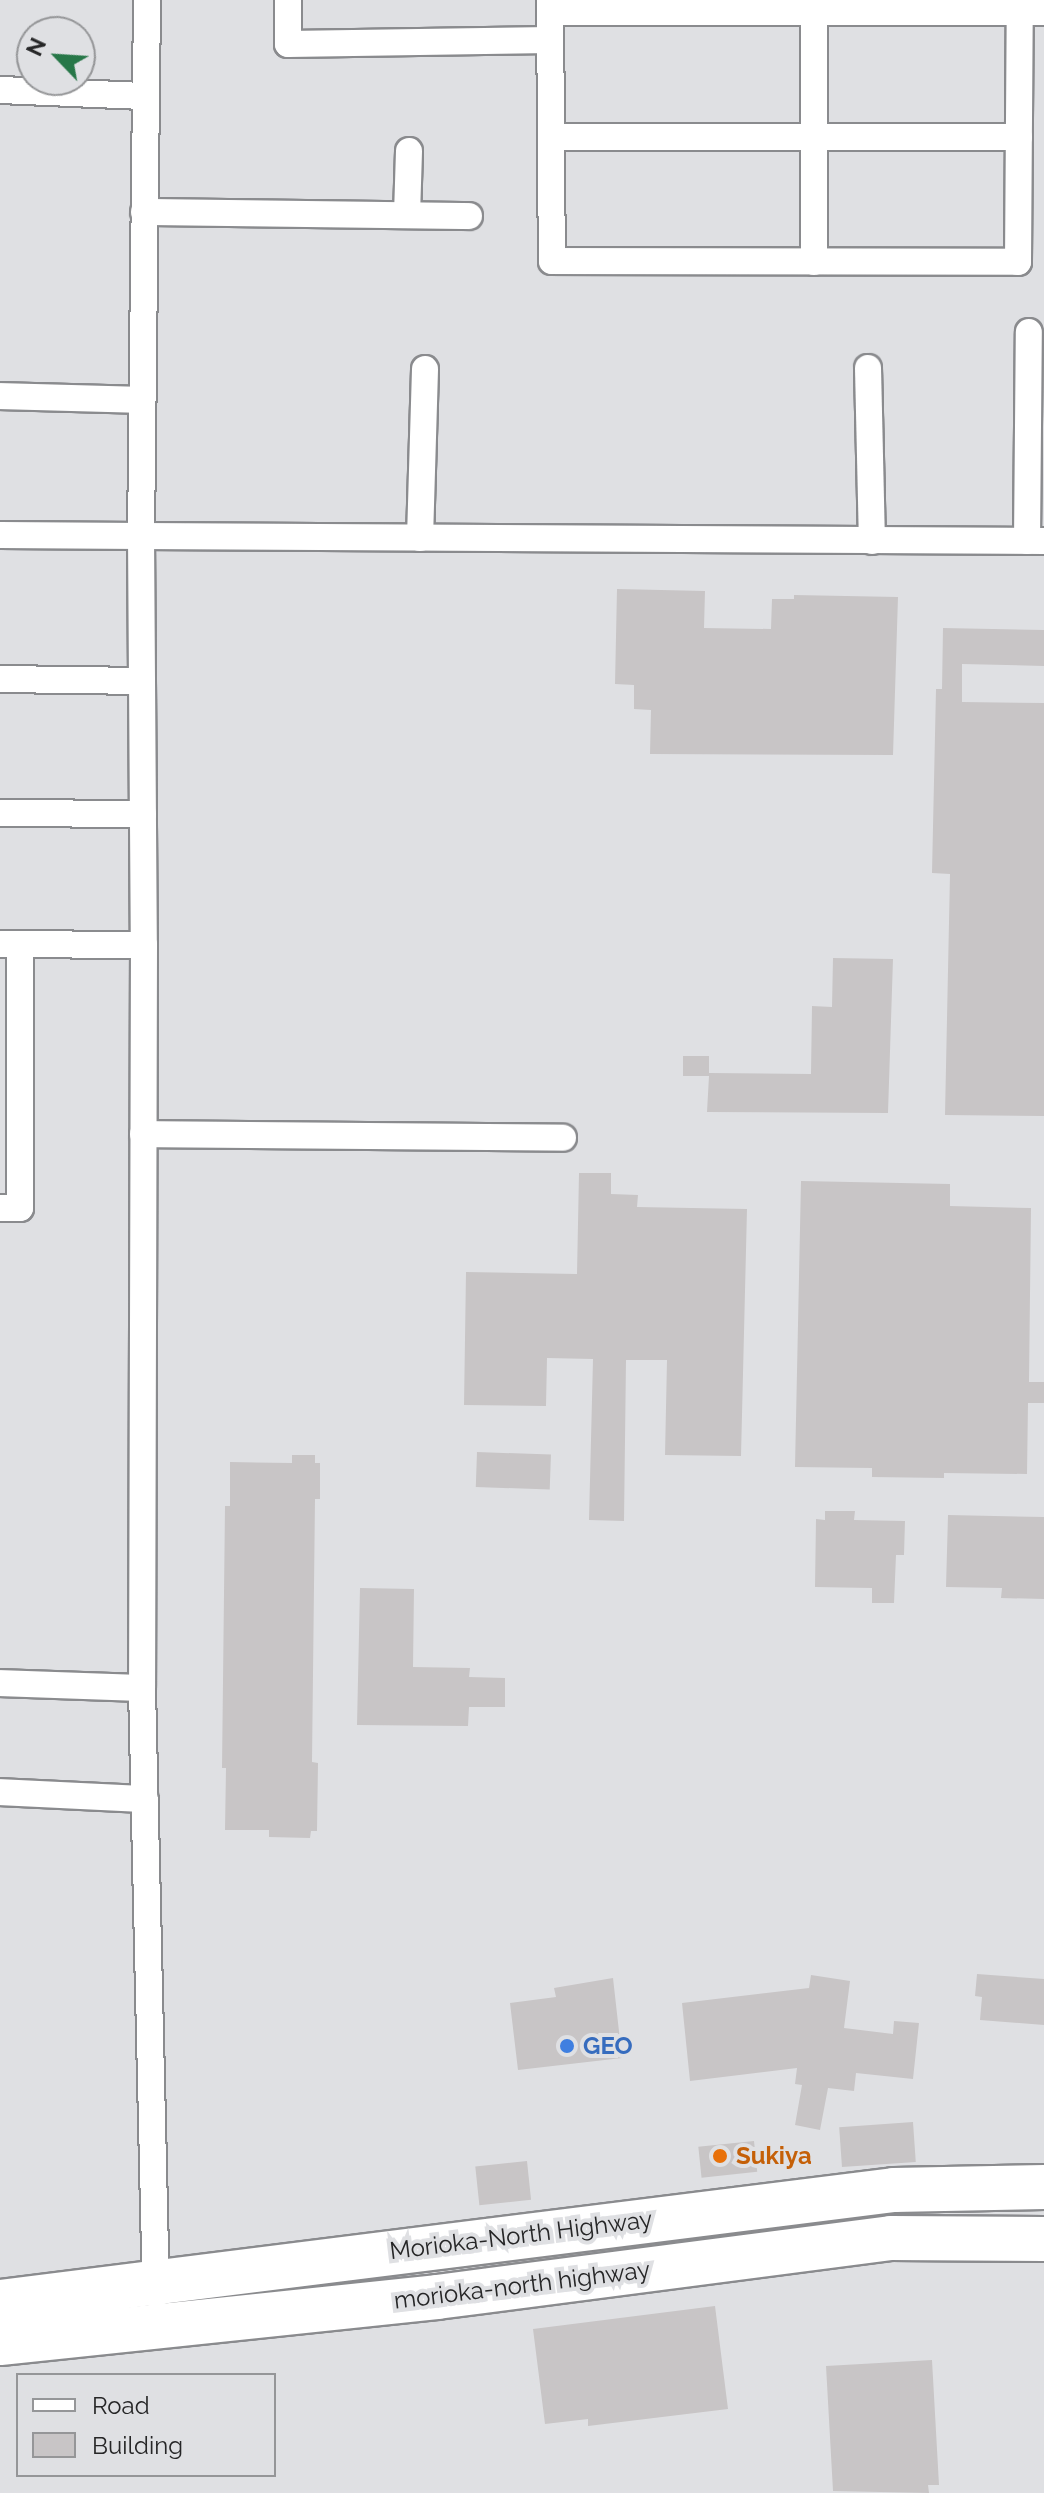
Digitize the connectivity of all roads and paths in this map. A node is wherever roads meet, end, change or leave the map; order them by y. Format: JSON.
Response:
{"nodes":[{"id":1,"x":147,"y":0,"type":"edge"},
{"id":2,"x":288,"y":0,"type":"edge"},
{"id":3,"x":550,"y":6,"type":"edge"},
{"id":4,"x":1028,"y":8,"type":"edge"},
{"id":5,"x":814,"y":12,"type":"junction"},
{"id":6,"x":550,"y":40,"type":"junction"},
{"id":7,"x":0,"y":90,"type":"edge"},
{"id":8,"x":146,"y":96,"type":"junction"},
{"id":9,"x":553,"y":137,"type":"junction"},
{"id":10,"x":814,"y":137,"type":"junction"},
{"id":11,"x":1019,"y":137,"type":"junction"},
{"id":12,"x":409,"y":151,"type":"dead end"},
{"id":13,"x":144,"y":212,"type":"junction"},
{"id":14,"x":407,"y":215,"type":"junction"},
{"id":15,"x":469,"y":216,"type":"dead end"},
{"id":16,"x":814,"y":262,"type":"junction"},
{"id":17,"x":1029,"y":332,"type":"dead end"},
{"id":18,"x":868,"y":368,"type":"dead end"},
{"id":19,"x":425,"y":369,"type":"dead end"},
{"id":20,"x":0,"y":396,"type":"edge"},
{"id":21,"x":141,"y":400,"type":"junction"},
{"id":22,"x":0,"y":535,"type":"edge"},
{"id":23,"x":141,"y":536,"type":"junction"},
{"id":24,"x":420,"y":538,"type":"junction"},
{"id":25,"x":872,"y":541,"type":"junction"},
{"id":26,"x":1036,"y":541,"type":"edge"},
{"id":27,"x":0,"y":679,"type":"edge"},
{"id":28,"x":142,"y":681,"type":"junction"},
{"id":29,"x":0,"y":813,"type":"edge"},
{"id":30,"x":143,"y":814,"type":"junction"},
{"id":31,"x":10,"y":944,"type":"edge"},
{"id":32,"x":144,"y":945,"type":"junction"},
{"id":33,"x":143,"y":1134,"type":"junction"},
{"id":34,"x":563,"y":1138,"type":"dead end"},
{"id":35,"x":0,"y":1208,"type":"edge"},
{"id":36,"x":0,"y":1683,"type":"edge"},
{"id":37,"x":142,"y":1688,"type":"junction"},
{"id":38,"x":0,"y":1792,"type":"edge"},
{"id":39,"x":145,"y":1799,"type":"junction"},
{"id":40,"x":1044,"y":2187,"type":"edge"},
{"id":41,"x":1044,"y":2239,"type":"edge"},
{"id":42,"x":156,"y":2281,"type":"junction"},
{"id":43,"x":0,"y":2302,"type":"edge"},
{"id":44,"x":0,"y":2314,"type":"edge"},
{"id":45,"x":155,"y":2328,"type":"junction"},
{"id":46,"x":65,"y":2337,"type":"junction"},
{"id":47,"x":0,"y":2343,"type":"edge"}],
"edges":[{"from":1,"to":8,"type":"street"},
{"from":2,"to":6,"type":"street"},
{"from":3,"to":5,"type":"street"},
{"from":3,"to":6,"type":"street"},
{"from":4,"to":5,"type":"street"},
{"from":4,"to":11,"type":"street"},
{"from":5,"to":10,"type":"street"},
{"from":6,"to":9,"type":"street"},
{"from":7,"to":8,"type":"street"},
{"from":8,"to":13,"type":"street"},
{"from":9,"to":10,"type":"street"},
{"from":9,"to":16,"type":"street"},
{"from":10,"to":11,"type":"street"},
{"from":10,"to":16,"type":"street"},
{"from":11,"to":16,"type":"street"},
{"from":12,"to":14,"type":"street"},
{"from":13,"to":14,"type":"street"},
{"from":13,"to":21,"type":"street"},
{"from":14,"to":15,"type":"street"},
{"from":17,"to":26,"type":"street"},
{"from":18,"to":25,"type":"street"},
{"from":19,"to":24,"type":"street"},
{"from":20,"to":21,"type":"street"},
{"from":21,"to":23,"type":"street"},
{"from":22,"to":23,"type":"street"},
{"from":23,"to":24,"type":"street"},
{"from":23,"to":28,"type":"street"},
{"from":24,"to":25,"type":"street"},
{"from":25,"to":26,"type":"street"},
{"from":27,"to":28,"type":"street"},
{"from":28,"to":30,"type":"street"},
{"from":29,"to":30,"type":"street"},
{"from":30,"to":32,"type":"street"},
{"from":31,"to":32,"type":"street"},
{"from":31,"to":35,"type":"street"},
{"from":32,"to":33,"type":"street"},
{"from":33,"to":34,"type":"street"},
{"from":33,"to":37,"type":"street"},
{"from":36,"to":37,"type":"street"},
{"from":37,"to":39,"type":"street"},
{"from":38,"to":39,"type":"street"},
{"from":39,"to":42,"type":"street"},
{"from":40,"to":42,"type":"highway","name":"Morioka-North Highway"},
{"from":41,"to":45,"type":"highway","name":"morioka-north highway"},
{"from":42,"to":43,"type":"highway","name":"Morioka-North Highway"},
{"from":42,"to":45,"type":"street"},
{"from":44,"to":46,"type":"highway"},
{"from":45,"to":46,"type":"highway","name":"morioka-north highway"},
{"from":46,"to":47,"type":"highway","name":"morioka-north highway"}]}
